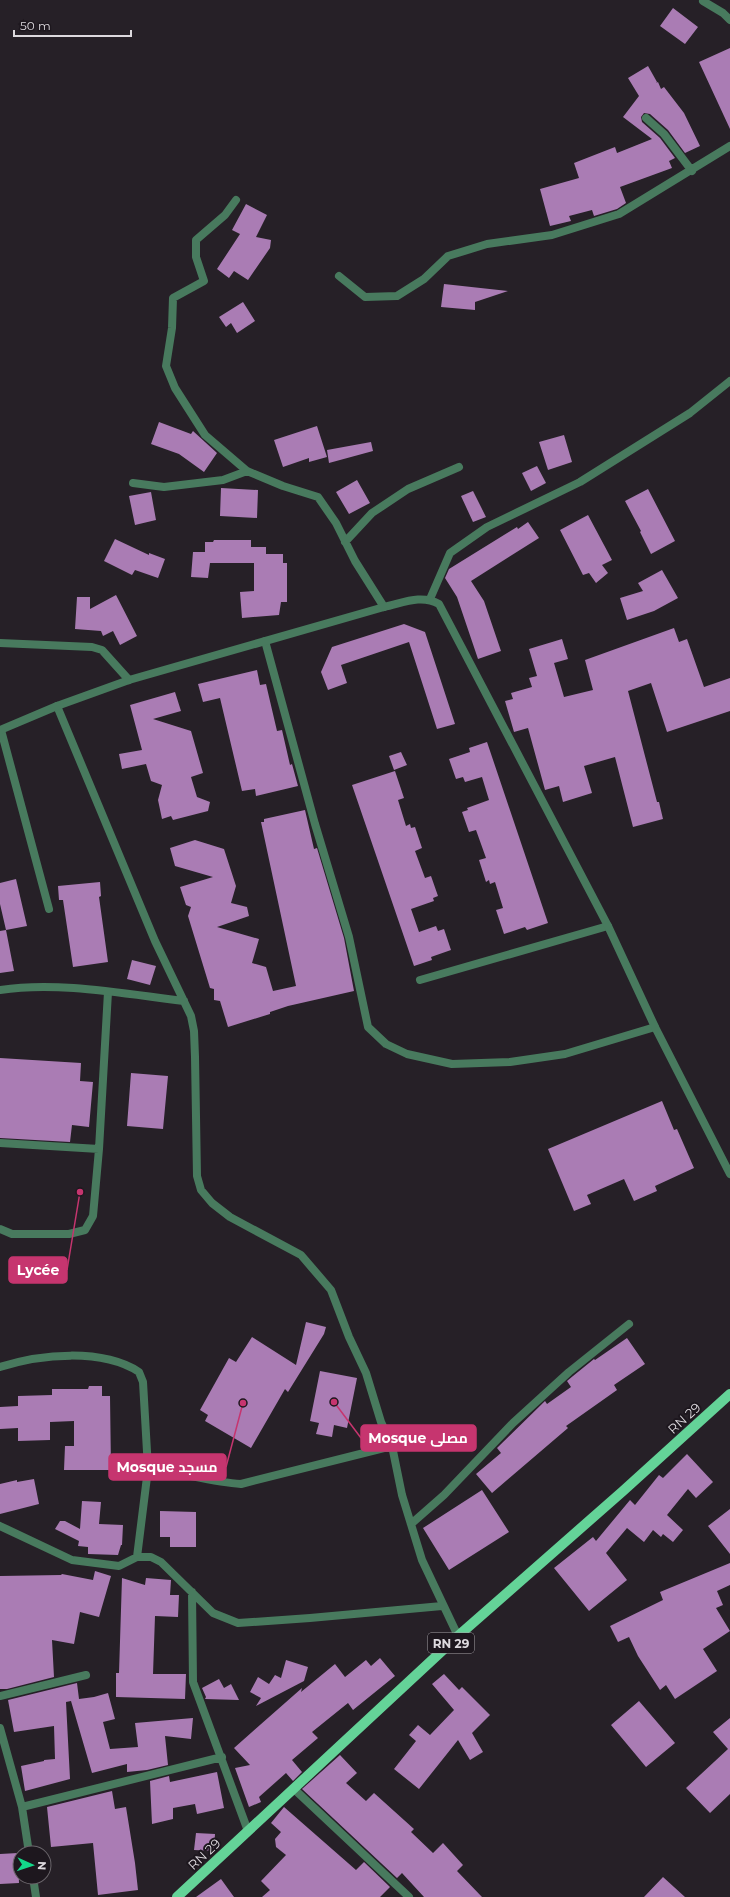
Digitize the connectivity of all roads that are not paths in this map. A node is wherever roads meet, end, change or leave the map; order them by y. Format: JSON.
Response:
{"nodes":[{"id":1,"x":703,"y":1,"type":"dead end"},
{"id":2,"x":730,"y":20,"type":"edge"},
{"id":3,"x":646,"y":118,"type":"dead end"},
{"id":4,"x":730,"y":146,"type":"edge"},
{"id":5,"x":692,"y":171,"type":"junction"},
{"id":6,"x":236,"y":200,"type":"dead end"},
{"id":7,"x":339,"y":276,"type":"dead end"},
{"id":8,"x":730,"y":381,"type":"edge"},
{"id":9,"x":459,"y":467,"type":"dead end"},
{"id":10,"x":247,"y":471,"type":"junction"},
{"id":11,"x":133,"y":483,"type":"dead end"},
{"id":12,"x":345,"y":542,"type":"junction"},
{"id":13,"x":430,"y":599,"type":"junction"},
{"id":14,"x":384,"y":607,"type":"junction"},
{"id":15,"x":265,"y":641,"type":"junction"},
{"id":16,"x":0,"y":643,"type":"edge"},
{"id":17,"x":129,"y":680,"type":"junction"},
{"id":18,"x":57,"y":706,"type":"junction"},
{"id":19,"x":0,"y":730,"type":"edge"},
{"id":20,"x":49,"y":909,"type":"dead end"},
{"id":21,"x":608,"y":926,"type":"junction"},
{"id":22,"x":420,"y":980,"type":"dead end"},
{"id":23,"x":0,"y":990,"type":"edge"},
{"id":24,"x":108,"y":992,"type":"junction"},
{"id":25,"x":184,"y":1001,"type":"junction"},
{"id":26,"x":655,"y":1027,"type":"junction"},
{"id":27,"x":0,"y":1143,"type":"edge"},
{"id":28,"x":99,"y":1149,"type":"junction"},
{"id":29,"x":730,"y":1174,"type":"edge"},
{"id":30,"x":0,"y":1229,"type":"edge"},
{"id":31,"x":629,"y":1324,"type":"dead end"},
{"id":32,"x":0,"y":1367,"type":"edge"},
{"id":33,"x":730,"y":1394,"type":"edge"},
{"id":34,"x":392,"y":1446,"type":"junction"},
{"id":35,"x":148,"y":1469,"type":"junction"},
{"id":36,"x":411,"y":1524,"type":"junction"},
{"id":37,"x":0,"y":1526,"type":"edge"},
{"id":38,"x":137,"y":1557,"type":"junction"},
{"id":39,"x":192,"y":1592,"type":"junction"},
{"id":40,"x":442,"y":1606,"type":"junction"},
{"id":41,"x":458,"y":1636,"type":"junction"},
{"id":42,"x":86,"y":1675,"type":"dead end"},
{"id":43,"x":0,"y":1696,"type":"edge"},
{"id":44,"x":0,"y":1728,"type":"edge"},
{"id":45,"x":222,"y":1757,"type":"junction"},
{"id":46,"x":294,"y":1789,"type":"junction"},
{"id":47,"x":22,"y":1807,"type":"junction"},
{"id":48,"x":248,"y":1831,"type":"junction"},
{"id":49,"x":28,"y":1845,"type":"edge"},
{"id":50,"x":34,"y":1885,"type":"edge"},
{"id":51,"x":176,"y":1896,"type":"edge"},
{"id":52,"x":36,"y":1897,"type":"edge"},
{"id":53,"x":409,"y":1897,"type":"edge"}],
"edges":[{"from":1,"to":2,"type":"street"},
{"from":3,"to":5,"type":"street"},
{"from":4,"to":5,"type":"street"},
{"from":5,"to":7,"type":"street"},
{"from":6,"to":10,"type":"street"},
{"from":8,"to":13,"type":"street"},
{"from":9,"to":12,"type":"street"},
{"from":10,"to":11,"type":"street"},
{"from":10,"to":12,"type":"street"},
{"from":12,"to":14,"type":"street"},
{"from":13,"to":14,"type":"street"},
{"from":13,"to":21,"type":"street"},
{"from":14,"to":15,"type":"street"},
{"from":15,"to":17,"type":"street"},
{"from":15,"to":26,"type":"street"},
{"from":16,"to":17,"type":"street"},
{"from":17,"to":18,"type":"street"},
{"from":18,"to":19,"type":"street"},
{"from":18,"to":25,"type":"street"},
{"from":19,"to":20,"type":"street"},
{"from":21,"to":22,"type":"street"},
{"from":21,"to":26,"type":"street"},
{"from":23,"to":24,"type":"street"},
{"from":24,"to":25,"type":"street"},
{"from":24,"to":28,"type":"street"},
{"from":25,"to":34,"type":"street"},
{"from":26,"to":29,"type":"street"},
{"from":27,"to":28,"type":"street"},
{"from":28,"to":30,"type":"street"},
{"from":31,"to":36,"type":"street"},
{"from":32,"to":35,"type":"street"},
{"from":33,"to":41,"type":"main road","name":"RN 29","number":"RN 29"},
{"from":34,"to":35,"type":"street"},
{"from":34,"to":36,"type":"street"},
{"from":35,"to":38,"type":"street"},
{"from":36,"to":40,"type":"street"},
{"from":37,"to":38,"type":"street"},
{"from":38,"to":39,"type":"street"},
{"from":39,"to":40,"type":"street"},
{"from":39,"to":45,"type":"street"},
{"from":40,"to":41,"type":"street"},
{"from":41,"to":46,"type":"main road","name":"RN 29","number":"RN 29"},
{"from":42,"to":43,"type":"street"},
{"from":44,"to":47,"type":"street"},
{"from":45,"to":47,"type":"street"},
{"from":45,"to":48,"type":"street"},
{"from":46,"to":48,"type":"main road","name":"RN 29","number":"RN 29"},
{"from":46,"to":53,"type":"street"},
{"from":47,"to":49,"type":"street"},
{"from":48,"to":51,"type":"main road","name":"RN 29","number":"RN 29"},
{"from":50,"to":52,"type":"street"}]}
